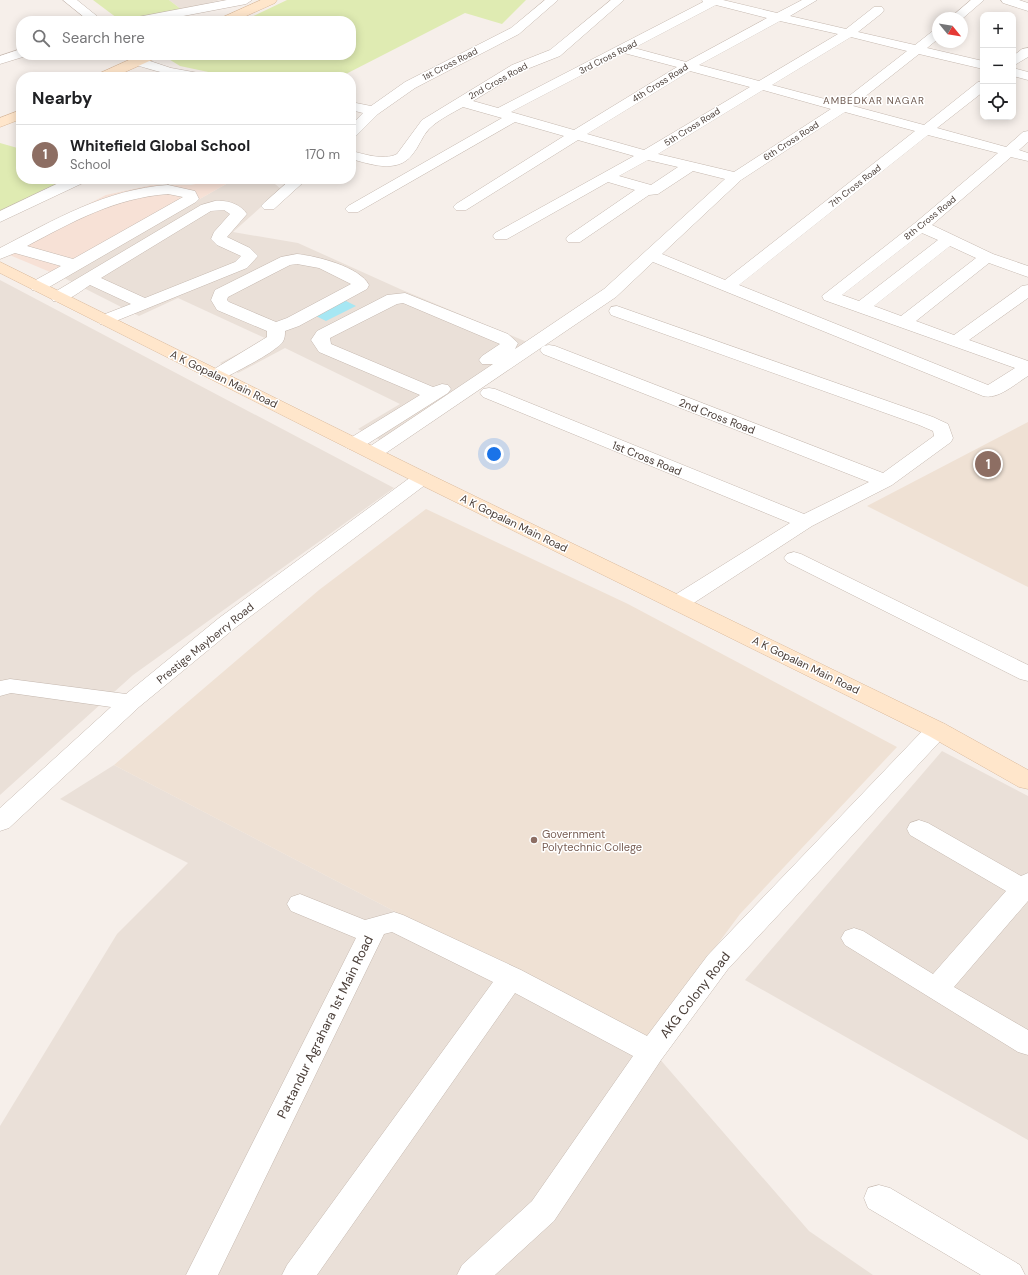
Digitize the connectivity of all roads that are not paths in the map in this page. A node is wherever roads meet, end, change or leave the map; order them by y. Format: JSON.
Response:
{"nodes":[{"id":1,"x":69,"y":0,"type":"edge"},
{"id":2,"x":246,"y":0,"type":"edge"},
{"id":3,"x":271,"y":0,"type":"edge"},
{"id":4,"x":552,"y":0,"type":"edge"},
{"id":5,"x":618,"y":0,"type":"edge"},
{"id":6,"x":811,"y":0,"type":"edge"},
{"id":7,"x":1007,"y":0,"type":"edge"},
{"id":8,"x":713,"y":1,"type":"edge"},
{"id":9,"x":972,"y":1,"type":"edge"},
{"id":10,"x":199,"y":4,"type":"edge"},
{"id":11,"x":1028,"y":7,"type":"edge"},
{"id":12,"x":878,"y":10,"type":"dead end"},
{"id":13,"x":962,"y":12,"type":"edge"},
{"id":14,"x":90,"y":16,"type":"edge"},
{"id":15,"x":156,"y":16,"type":"edge"},
{"id":16,"x":236,"y":16,"type":"edge"},
{"id":17,"x":777,"y":16,"type":"junction"},
{"id":18,"x":849,"y":33,"type":"junction"},
{"id":19,"x":932,"y":38,"type":"edge"},
{"id":20,"x":623,"y":49,"type":"junction"},
{"id":21,"x":918,"y":50,"type":"junction"},
{"id":22,"x":1027,"y":52,"type":"dead end"},
{"id":23,"x":16,"y":55,"type":"edge"},
{"id":24,"x":0,"y":60,"type":"edge"},
{"id":25,"x":1016,"y":60,"type":"edge"},
{"id":26,"x":138,"y":61,"type":"joint"},
{"id":27,"x":980,"y":64,"type":"edge"},
{"id":28,"x":686,"y":67,"type":"junction"},
{"id":29,"x":114,"y":72,"type":"edge"},
{"id":30,"x":173,"y":72,"type":"edge"},
{"id":31,"x":1016,"y":73,"type":"edge"},
{"id":32,"x":1028,"y":76,"type":"edge"},
{"id":33,"x":759,"y":86,"type":"junction"},
{"id":34,"x":980,"y":87,"type":"edge"},
{"id":35,"x":461,"y":102,"type":"junction"},
{"id":36,"x":356,"y":107,"type":"edge"},
{"id":37,"x":842,"y":108,"type":"junction"},
{"id":38,"x":373,"y":111,"type":"junction"},
{"id":39,"x":499,"y":113,"type":"junction"},
{"id":40,"x":16,"y":116,"type":"edge"},
{"id":41,"x":514,"y":117,"type":"junction"},
{"id":42,"x":0,"y":123,"type":"edge"},
{"id":43,"x":356,"y":128,"type":"edge"},
{"id":44,"x":927,"y":130,"type":"junction"},
{"id":45,"x":576,"y":135,"type":"junction"},
{"id":46,"x":1028,"y":135,"type":"edge"},
{"id":47,"x":1011,"y":152,"type":"junction"},
{"id":48,"x":646,"y":155,"type":"junction"},
{"id":49,"x":356,"y":156,"type":"edge"},
{"id":50,"x":1028,"y":157,"type":"edge"},
{"id":51,"x":690,"y":166,"type":"junction"},
{"id":52,"x":607,"y":177,"type":"junction"},
{"id":53,"x":736,"y":177,"type":"junction"},
{"id":54,"x":68,"y":184,"type":"edge"},
{"id":55,"x":294,"y":184,"type":"edge"},
{"id":56,"x":647,"y":189,"type":"junction"},
{"id":57,"x":274,"y":202,"type":"dead end"},
{"id":58,"x":461,"y":207,"type":"dead end"},
{"id":59,"x":353,"y":209,"type":"dead end"},
{"id":60,"x":0,"y":217,"type":"edge"},
{"id":61,"x":921,"y":226,"type":"junction"},
{"id":62,"x":501,"y":236,"type":"dead end"},
{"id":63,"x":574,"y":239,"type":"dead end"},
{"id":64,"x":949,"y":239,"type":"junction"},
{"id":65,"x":7,"y":251,"type":"edge"},
{"id":66,"x":650,"y":255,"type":"junction"},
{"id":67,"x":987,"y":257,"type":"junction"},
{"id":68,"x":75,"y":265,"type":"junction"},
{"id":69,"x":0,"y":267,"type":"edge"},
{"id":70,"x":1028,"y":272,"type":"edge"},
{"id":71,"x":89,"y":279,"type":"junction"},
{"id":72,"x":38,"y":286,"type":"junction"},
{"id":73,"x":726,"y":287,"type":"junction"},
{"id":74,"x":1028,"y":290,"type":"edge"},
{"id":75,"x":59,"y":297,"type":"junction"},
{"id":76,"x":145,"y":304,"type":"junction"},
{"id":77,"x":862,"y":307,"type":"junction"},
{"id":78,"x":617,"y":311,"type":"dead end"},
{"id":79,"x":106,"y":320,"type":"junction"},
{"id":80,"x":904,"y":322,"type":"junction"},
{"id":81,"x":276,"y":328,"type":"junction"},
{"id":82,"x":956,"y":341,"type":"junction"},
{"id":83,"x":549,"y":350,"type":"dead end"},
{"id":84,"x":1028,"y":367,"type":"edge"},
{"id":85,"x":217,"y":375,"type":"junction"},
{"id":86,"x":489,"y":393,"type":"dead end"},
{"id":87,"x":434,"y":394,"type":"junction"},
{"id":88,"x":354,"y":444,"type":"junction"},
{"id":89,"x":373,"y":453,"type":"junction"},
{"id":90,"x":422,"y":478,"type":"junction"},
{"id":91,"x":885,"y":481,"type":"junction"},
{"id":92,"x":805,"y":522,"type":"junction"},
{"id":93,"x":794,"y":558,"type":"dead end"},
{"id":94,"x":678,"y":603,"type":"junction"},
{"id":95,"x":1028,"y":674,"type":"edge"},
{"id":96,"x":2,"y":688,"type":"edge"},
{"id":97,"x":131,"y":702,"type":"junction"},
{"id":98,"x":937,"y":730,"type":"junction"},
{"id":99,"x":1028,"y":781,"type":"edge"},
{"id":100,"x":0,"y":822,"type":"edge"},
{"id":101,"x":919,"y":828,"type":"dead end"},
{"id":102,"x":1026,"y":888,"type":"edge"},
{"id":103,"x":300,"y":904,"type":"dead end"},
{"id":104,"x":371,"y":933,"type":"junction"},
{"id":105,"x":854,"y":938,"type":"dead end"},
{"id":106,"x":511,"y":978,"type":"junction"},
{"id":107,"x":936,"y":989,"type":"junction"},
{"id":108,"x":1028,"y":1044,"type":"edge"},
{"id":109,"x":651,"y":1052,"type":"junction"},
{"id":110,"x":879,"y":1198,"type":"dead end"},
{"id":111,"x":202,"y":1275,"type":"edge"},
{"id":112,"x":298,"y":1275,"type":"edge"},
{"id":113,"x":473,"y":1275,"type":"edge"},
{"id":114,"x":1009,"y":1275,"type":"edge"}],
"edges":[{"from":1,"to":14,"type":"street"},
{"from":2,"to":10,"type":"street"},
{"from":3,"to":16,"type":"street"},
{"from":4,"to":38,"type":"street","name":"1st Cross Road"},
{"from":5,"to":35,"type":"street","name":"2nd Cross Road"},
{"from":6,"to":17,"type":"street","name":"4th Cross Road"},
{"from":7,"to":11,"type":"street"},
{"from":8,"to":17,"type":"street"},
{"from":8,"to":20,"type":"street","name":"3rd Cross Road"},
{"from":9,"to":13,"type":"street"},
{"from":10,"to":15,"type":"street"},
{"from":12,"to":18,"type":"street","name":"5th Cross Road"},
{"from":17,"to":18,"type":"street"},
{"from":17,"to":28,"type":"street","name":"4th Cross Road"},
{"from":18,"to":21,"type":"street"},
{"from":18,"to":33,"type":"street","name":"5th Cross Road"},
{"from":19,"to":21,"type":"street","name":"6th Cross Road"},
{"from":20,"to":28,"type":"street"},
{"from":20,"to":39,"type":"street","name":"3rd Cross Road"},
{"from":21,"to":27,"type":"street"},
{"from":21,"to":37,"type":"street","name":"6th Cross Road"},
{"from":22,"to":25,"type":"street"},
{"from":23,"to":24,"type":"street"},
{"from":26,"to":29,"type":"street"},
{"from":26,"to":30,"type":"street"},
{"from":28,"to":33,"type":"street"},
{"from":28,"to":45,"type":"street","name":"4th Cross Road"},
{"from":31,"to":32,"type":"street"},
{"from":33,"to":37,"type":"street"},
{"from":33,"to":48,"type":"street","name":"5th Cross Road"},
{"from":34,"to":44,"type":"street","name":"7th Cross Road"},
{"from":35,"to":39,"type":"street"},
{"from":35,"to":49,"type":"street","name":"2nd Cross Road"},
{"from":36,"to":38,"type":"street"},
{"from":37,"to":44,"type":"street"},
{"from":37,"to":53,"type":"street","name":"6th Cross Road"},
{"from":38,"to":43,"type":"street","name":"1st Cross Road"},
{"from":39,"to":41,"type":"street"},
{"from":40,"to":42,"type":"street"},
{"from":41,"to":45,"type":"street"},
{"from":41,"to":59,"type":"street"},
{"from":44,"to":47,"type":"street"},
{"from":44,"to":73,"type":"street","name":"7th Cross Road"},
{"from":45,"to":48,"type":"street"},
{"from":45,"to":58,"type":"street","name":"4th Cross Road"},
{"from":46,"to":47,"type":"street","name":"8th Cross Road"},
{"from":47,"to":50,"type":"street"},
{"from":47,"to":61,"type":"street","name":"8th Cross Road"},
{"from":48,"to":51,"type":"street"},
{"from":48,"to":52,"type":"street","name":"5th Cross Road"},
{"from":51,"to":53,"type":"street"},
{"from":51,"to":56,"type":"street"},
{"from":52,"to":56,"type":"street"},
{"from":52,"to":62,"type":"street","name":"5th Cross Road"},
{"from":53,"to":66,"type":"street","name":"6th Cross Road"},
{"from":54,"to":60,"type":"street"},
{"from":55,"to":57,"type":"street"},
{"from":56,"to":63,"type":"street"},
{"from":61,"to":64,"type":"street"},
{"from":61,"to":77,"type":"street","name":"8th Cross Road"},
{"from":64,"to":67,"type":"street"},
{"from":64,"to":77,"type":"street"},
{"from":65,"to":68,"type":"street"},
{"from":65,"to":68,"type":"street"},
{"from":66,"to":73,"type":"street"},
{"from":66,"to":89,"type":"street","name":"6th Cross Road"},
{"from":67,"to":70,"type":"street"},
{"from":67,"to":80,"type":"street"},
{"from":68,"to":72,"type":"street"},
{"from":69,"to":72,"type":"street","name":"A K Gopalan Main Road"},
{"from":71,"to":75,"type":"street"},
{"from":71,"to":76,"type":"street"},
{"from":71,"to":76,"type":"street"},
{"from":72,"to":75,"type":"street","name":"A K Gopalan Main Road"},
{"from":73,"to":84,"type":"street"},
{"from":74,"to":82,"type":"street"},
{"from":75,"to":79,"type":"street","name":"A K Gopalan Main Road"},
{"from":76,"to":79,"type":"street"},
{"from":77,"to":80,"type":"street"},
{"from":78,"to":91,"type":"street"},
{"from":79,"to":85,"type":"street","name":"A K Gopalan Main Road"},
{"from":80,"to":82,"type":"street"},
{"from":81,"to":81,"type":"street"},
{"from":81,"to":85,"type":"street"},
{"from":82,"to":84,"type":"street"},
{"from":83,"to":91,"type":"street","name":"2nd Cross Road"},
{"from":85,"to":88,"type":"street","name":"A K Gopalan Main Road"},
{"from":86,"to":92,"type":"street","name":"1st Cross Road"},
{"from":87,"to":87,"type":"street"},
{"from":87,"to":88,"type":"street"},
{"from":88,"to":89,"type":"street","name":"A K Gopalan Main Road"},
{"from":89,"to":90,"type":"street","name":"A K Gopalan Main Road"},
{"from":90,"to":94,"type":"street","name":"A K Gopalan Main Road"},
{"from":90,"to":97,"type":"street","name":"Prestige Mayberry Road"},
{"from":91,"to":92,"type":"street"},
{"from":92,"to":94,"type":"street"},
{"from":93,"to":95,"type":"street"},
{"from":94,"to":98,"type":"street","name":"A K Gopalan Main Road"},
{"from":96,"to":97,"type":"street"},
{"from":97,"to":100,"type":"street","name":"Prestige Mayberry Road"},
{"from":98,"to":99,"type":"street","name":"A K Gopalan Main Road"},
{"from":98,"to":109,"type":"street","name":"AKG Colony Road"},
{"from":101,"to":102,"type":"street"},
{"from":102,"to":107,"type":"street"},
{"from":103,"to":104,"type":"street"},
{"from":104,"to":106,"type":"street","name":"Pattandur Agrahara 1st Main Road"},
{"from":104,"to":111,"type":"street","name":"Pattandur Agrahara 1st Main Road"},
{"from":105,"to":107,"type":"street"},
{"from":106,"to":109,"type":"street","name":"Pattandur Agrahara 1st Main Road"},
{"from":106,"to":112,"type":"street"},
{"from":107,"to":108,"type":"street"},
{"from":109,"to":113,"type":"street","name":"AKG Colony Road"},
{"from":110,"to":114,"type":"street"}]}
